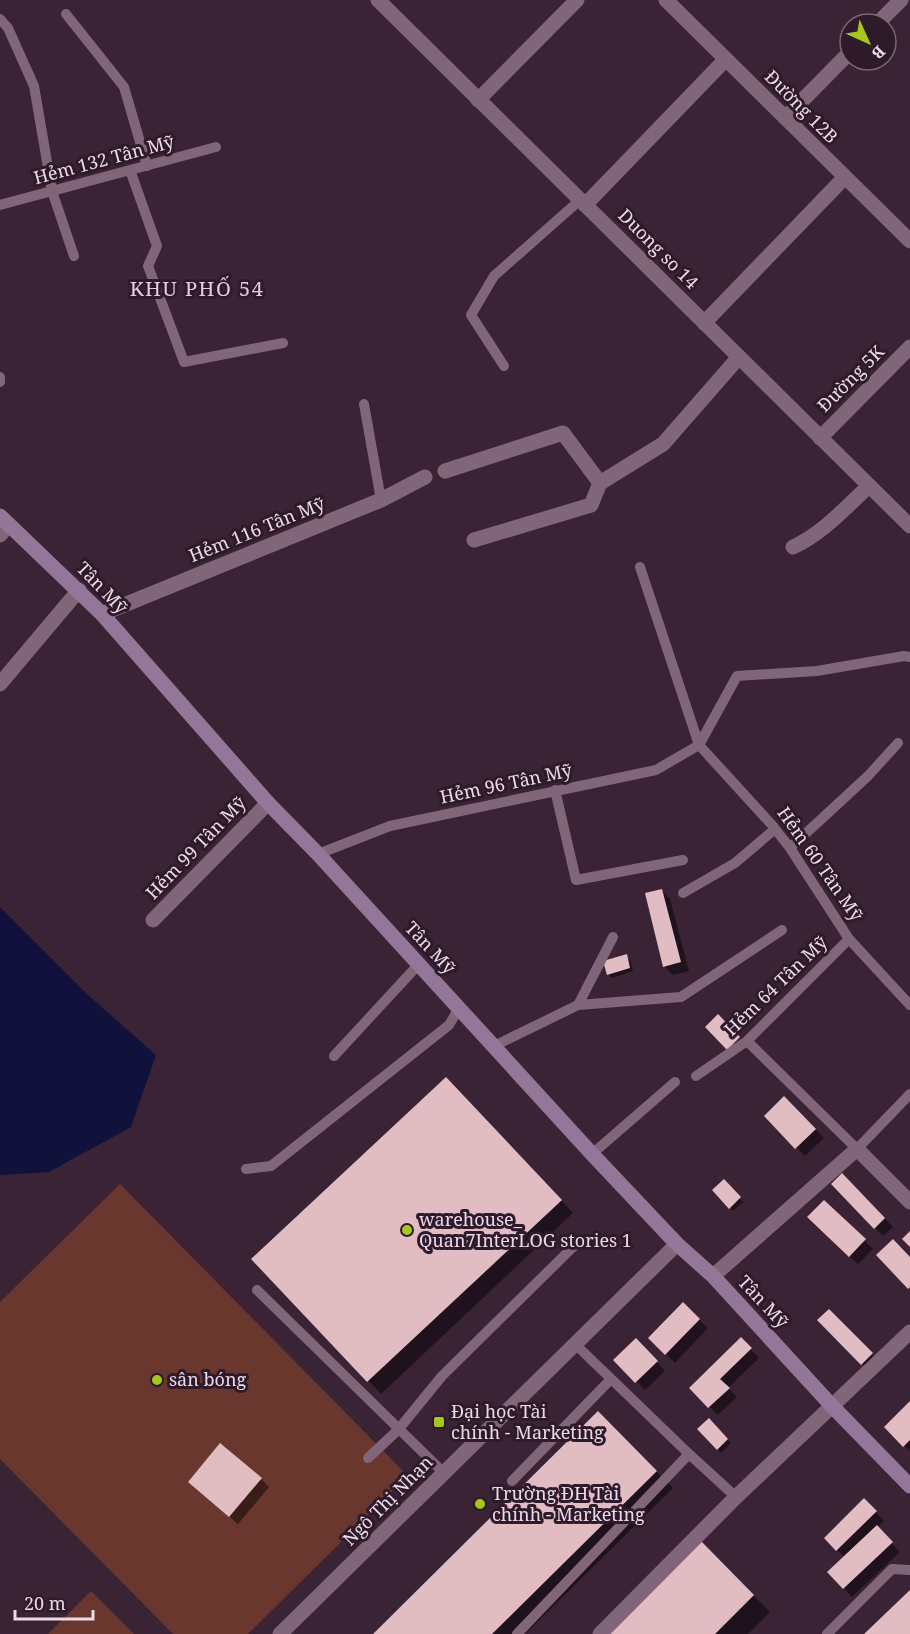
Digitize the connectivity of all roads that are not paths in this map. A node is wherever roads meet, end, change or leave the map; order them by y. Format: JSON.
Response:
{"nodes":[{"id":1,"x":378,"y":0,"type":"edge"},
{"id":2,"x":577,"y":0,"type":"edge"},
{"id":3,"x":666,"y":0,"type":"edge"},
{"id":4,"x":901,"y":0,"type":"edge"},
{"id":5,"x":889,"y":12,"type":"edge"},
{"id":6,"x":66,"y":14,"type":"dead end"},
{"id":7,"x":0,"y":19,"type":"edge"},
{"id":8,"x":726,"y":59,"type":"junction"},
{"id":9,"x":838,"y":64,"type":"edge"},
{"id":10,"x":478,"y":99,"type":"junction"},
{"id":11,"x":785,"y":118,"type":"junction"},
{"id":12,"x":216,"y":147,"type":"dead end"},
{"id":13,"x":147,"y":166,"type":"junction"},
{"id":14,"x":130,"y":170,"type":"junction"},
{"id":15,"x":845,"y":177,"type":"junction"},
{"id":16,"x":52,"y":191,"type":"junction"},
{"id":17,"x":583,"y":202,"type":"junction"},
{"id":18,"x":0,"y":205,"type":"edge"},
{"id":19,"x":910,"y":241,"type":"edge"},
{"id":20,"x":74,"y":256,"type":"dead end"},
{"id":21,"x":704,"y":323,"type":"junction"},
{"id":22,"x":283,"y":343,"type":"dead end"},
{"id":23,"x":910,"y":347,"type":"edge"},
{"id":24,"x":739,"y":357,"type":"junction"},
{"id":25,"x":504,"y":366,"type":"dead end"},
{"id":26,"x":0,"y":377,"type":"edge"},
{"id":27,"x":0,"y":382,"type":"edge"},
{"id":28,"x":364,"y":404,"type":"dead end"},
{"id":29,"x":820,"y":438,"type":"junction"},
{"id":30,"x":445,"y":471,"type":"dead end"},
{"id":31,"x":425,"y":477,"type":"dead end"},
{"id":32,"x":600,"y":483,"type":"junction"},
{"id":33,"x":869,"y":486,"type":"junction"},
{"id":34,"x":381,"y":500,"type":"junction"},
{"id":35,"x":3,"y":525,"type":"edge"},
{"id":36,"x":910,"y":526,"type":"edge"},
{"id":37,"x":474,"y":540,"type":"dead end"},
{"id":38,"x":793,"y":547,"type":"dead end"},
{"id":39,"x":640,"y":567,"type":"dead end"},
{"id":40,"x":79,"y":590,"type":"junction"},
{"id":41,"x":102,"y":614,"type":"junction"},
{"id":42,"x":910,"y":657,"type":"edge"},
{"id":43,"x":0,"y":684,"type":"edge"},
{"id":44,"x":898,"y":743,"type":"dead end"},
{"id":45,"x":699,"y":745,"type":"junction"},
{"id":46,"x":555,"y":790,"type":"junction"},
{"id":47,"x":268,"y":802,"type":"junction"},
{"id":48,"x":775,"y":829,"type":"junction"},
{"id":49,"x":790,"y":848,"type":"junction"},
{"id":50,"x":318,"y":854,"type":"junction"},
{"id":51,"x":683,"y":860,"type":"dead end"},
{"id":52,"x":683,"y":893,"type":"dead end"},
{"id":53,"x":153,"y":920,"type":"dead end"},
{"id":54,"x":782,"y":930,"type":"dead end"},
{"id":55,"x":613,"y":937,"type":"dead end"},
{"id":56,"x":849,"y":939,"type":"junction"},
{"id":57,"x":418,"y":965,"type":"junction"},
{"id":58,"x":578,"y":1005,"type":"junction"},
{"id":59,"x":910,"y":1005,"type":"edge"},
{"id":60,"x":459,"y":1008,"type":"junction"},
{"id":61,"x":747,"y":1041,"type":"junction"},
{"id":62,"x":494,"y":1046,"type":"junction"},
{"id":63,"x":334,"y":1056,"type":"dead end"},
{"id":64,"x":696,"y":1076,"type":"dead end"},
{"id":65,"x":675,"y":1082,"type":"dead end"},
{"id":66,"x":910,"y":1094,"type":"edge"},
{"id":67,"x":857,"y":1149,"type":"junction"},
{"id":68,"x":592,"y":1154,"type":"junction"},
{"id":69,"x":246,"y":1169,"type":"dead end"},
{"id":70,"x":910,"y":1202,"type":"edge"},
{"id":71,"x":576,"y":1244,"type":"dead end"},
{"id":72,"x":677,"y":1244,"type":"junction"},
{"id":73,"x":713,"y":1276,"type":"junction"},
{"id":74,"x":257,"y":1290,"type":"dead end"},
{"id":75,"x":910,"y":1332,"type":"edge"},
{"id":76,"x":575,"y":1344,"type":"junction"},
{"id":77,"x":610,"y":1379,"type":"junction"},
{"id":78,"x":832,"y":1406,"type":"junction"},
{"id":79,"x":398,"y":1430,"type":"junction"},
{"id":80,"x":689,"y":1454,"type":"junction"},
{"id":81,"x":368,"y":1458,"type":"dead end"},
{"id":82,"x":444,"y":1473,"type":"junction"},
{"id":83,"x":512,"y":1481,"type":"dead end"},
{"id":84,"x":910,"y":1486,"type":"edge"},
{"id":85,"x":736,"y":1497,"type":"junction"},
{"id":86,"x":910,"y":1570,"type":"edge"},
{"id":87,"x":280,"y":1634,"type":"edge"},
{"id":88,"x":517,"y":1634,"type":"edge"},
{"id":89,"x":600,"y":1634,"type":"edge"},
{"id":90,"x":827,"y":1634,"type":"edge"}],
"edges":[{"from":1,"to":10,"type":"street","name":"Duong so 14"},
{"from":2,"to":10,"type":"street"},
{"from":3,"to":8,"type":"street","name":"Đường 12B"},
{"from":4,"to":5,"type":"street"},
{"from":6,"to":13,"type":"lane"},
{"from":7,"to":16,"type":"lane"},
{"from":8,"to":11,"type":"street","name":"Đường 12B"},
{"from":8,"to":17,"type":"street"},
{"from":9,"to":11,"type":"street"},
{"from":10,"to":17,"type":"street","name":"Duong so 14"},
{"from":11,"to":15,"type":"street","name":"Đường 12B"},
{"from":12,"to":13,"type":"lane","name":"Hẻm 132 Tân Mỹ"},
{"from":13,"to":14,"type":"lane","name":"Hẻm 132 Tân Mỹ"},
{"from":14,"to":16,"type":"lane","name":"Hẻm 132 Tân Mỹ"},
{"from":14,"to":22,"type":"lane"},
{"from":15,"to":19,"type":"street","name":"Đường 12B"},
{"from":15,"to":21,"type":"street"},
{"from":16,"to":18,"type":"lane","name":"Hẻm 132 Tân Mỹ"},
{"from":16,"to":20,"type":"lane"},
{"from":17,"to":21,"type":"street","name":"Duong so 14"},
{"from":17,"to":25,"type":"lane"},
{"from":21,"to":24,"type":"street","name":"Duong so 14"},
{"from":23,"to":29,"type":"street","name":"Đường 5K"},
{"from":24,"to":29,"type":"street","name":"Duong so 14"},
{"from":24,"to":32,"type":"street"},
{"from":26,"to":27,"type":"lane"},
{"from":28,"to":34,"type":"lane"},
{"from":29,"to":33,"type":"street","name":"Duong so 14"},
{"from":30,"to":32,"type":"street"},
{"from":31,"to":34,"type":"street","name":"Hẻm 116 Tân Mỹ"},
{"from":32,"to":37,"type":"street"},
{"from":33,"to":36,"type":"street","name":"Duong so 14"},
{"from":33,"to":38,"type":"street"},
{"from":34,"to":41,"type":"street","name":"Hẻm 116 Tân Mỹ"},
{"from":35,"to":40,"type":"street","name":"Tân Mỹ"},
{"from":39,"to":45,"type":"lane"},
{"from":40,"to":41,"type":"street","name":"Tân Mỹ"},
{"from":40,"to":43,"type":"street"},
{"from":41,"to":47,"type":"street","name":"Tân Mỹ"},
{"from":42,"to":45,"type":"lane"},
{"from":44,"to":49,"type":"lane"},
{"from":45,"to":46,"type":"lane","name":"Hẻm 96 Tân Mỹ"},
{"from":45,"to":48,"type":"lane","name":"Hẻm 60 Tân Mỹ"},
{"from":46,"to":50,"type":"lane","name":"Hẻm 96 Tân Mỹ"},
{"from":46,"to":51,"type":"lane"},
{"from":47,"to":50,"type":"street","name":"Tân Mỹ"},
{"from":47,"to":53,"type":"street","name":"Hẻm 99 Tân Mỹ"},
{"from":48,"to":49,"type":"lane","name":"Hẻm 60 Tân Mỹ"},
{"from":48,"to":52,"type":"lane"},
{"from":49,"to":56,"type":"lane","name":"Hẻm 60 Tân Mỹ"},
{"from":50,"to":57,"type":"street","name":"Tân Mỹ"},
{"from":54,"to":58,"type":"lane"},
{"from":55,"to":58,"type":"lane"},
{"from":56,"to":59,"type":"lane","name":"Hẻm 60 Tân Mỹ"},
{"from":56,"to":61,"type":"lane","name":"Hẻm 64 Tân Mỹ"},
{"from":57,"to":60,"type":"street","name":"Tân Mỹ"},
{"from":57,"to":63,"type":"lane"},
{"from":58,"to":62,"type":"lane"},
{"from":60,"to":62,"type":"street","name":"Tân Mỹ"},
{"from":60,"to":69,"type":"lane"},
{"from":61,"to":64,"type":"lane","name":"Hẻm 64 Tân Mỹ"},
{"from":61,"to":67,"type":"lane"},
{"from":62,"to":68,"type":"street","name":"Tân Mỹ"},
{"from":65,"to":68,"type":"lane"},
{"from":66,"to":67,"type":"lane"},
{"from":67,"to":70,"type":"street"},
{"from":67,"to":73,"type":"street"},
{"from":68,"to":72,"type":"street","name":"Tân Mỹ"},
{"from":71,"to":79,"type":"lane"},
{"from":72,"to":73,"type":"street","name":"Tân Mỹ"},
{"from":72,"to":76,"type":"street","name":"Ngô Thị Nhạn"},
{"from":73,"to":78,"type":"street","name":"Tân Mỹ"},
{"from":74,"to":79,"type":"lane"},
{"from":75,"to":78,"type":"street"},
{"from":76,"to":77,"type":"lane"},
{"from":76,"to":82,"type":"street","name":"Ngô Thị Nhạn"},
{"from":77,"to":80,"type":"lane"},
{"from":77,"to":83,"type":"lane"},
{"from":78,"to":84,"type":"street","name":"Tân Mỹ"},
{"from":78,"to":85,"type":"street"},
{"from":79,"to":81,"type":"lane"},
{"from":79,"to":82,"type":"lane"},
{"from":80,"to":85,"type":"lane"},
{"from":80,"to":88,"type":"lane"},
{"from":82,"to":87,"type":"street","name":"Ngô Thị Nhạn"},
{"from":85,"to":89,"type":"street"},
{"from":86,"to":90,"type":"lane"}]}
